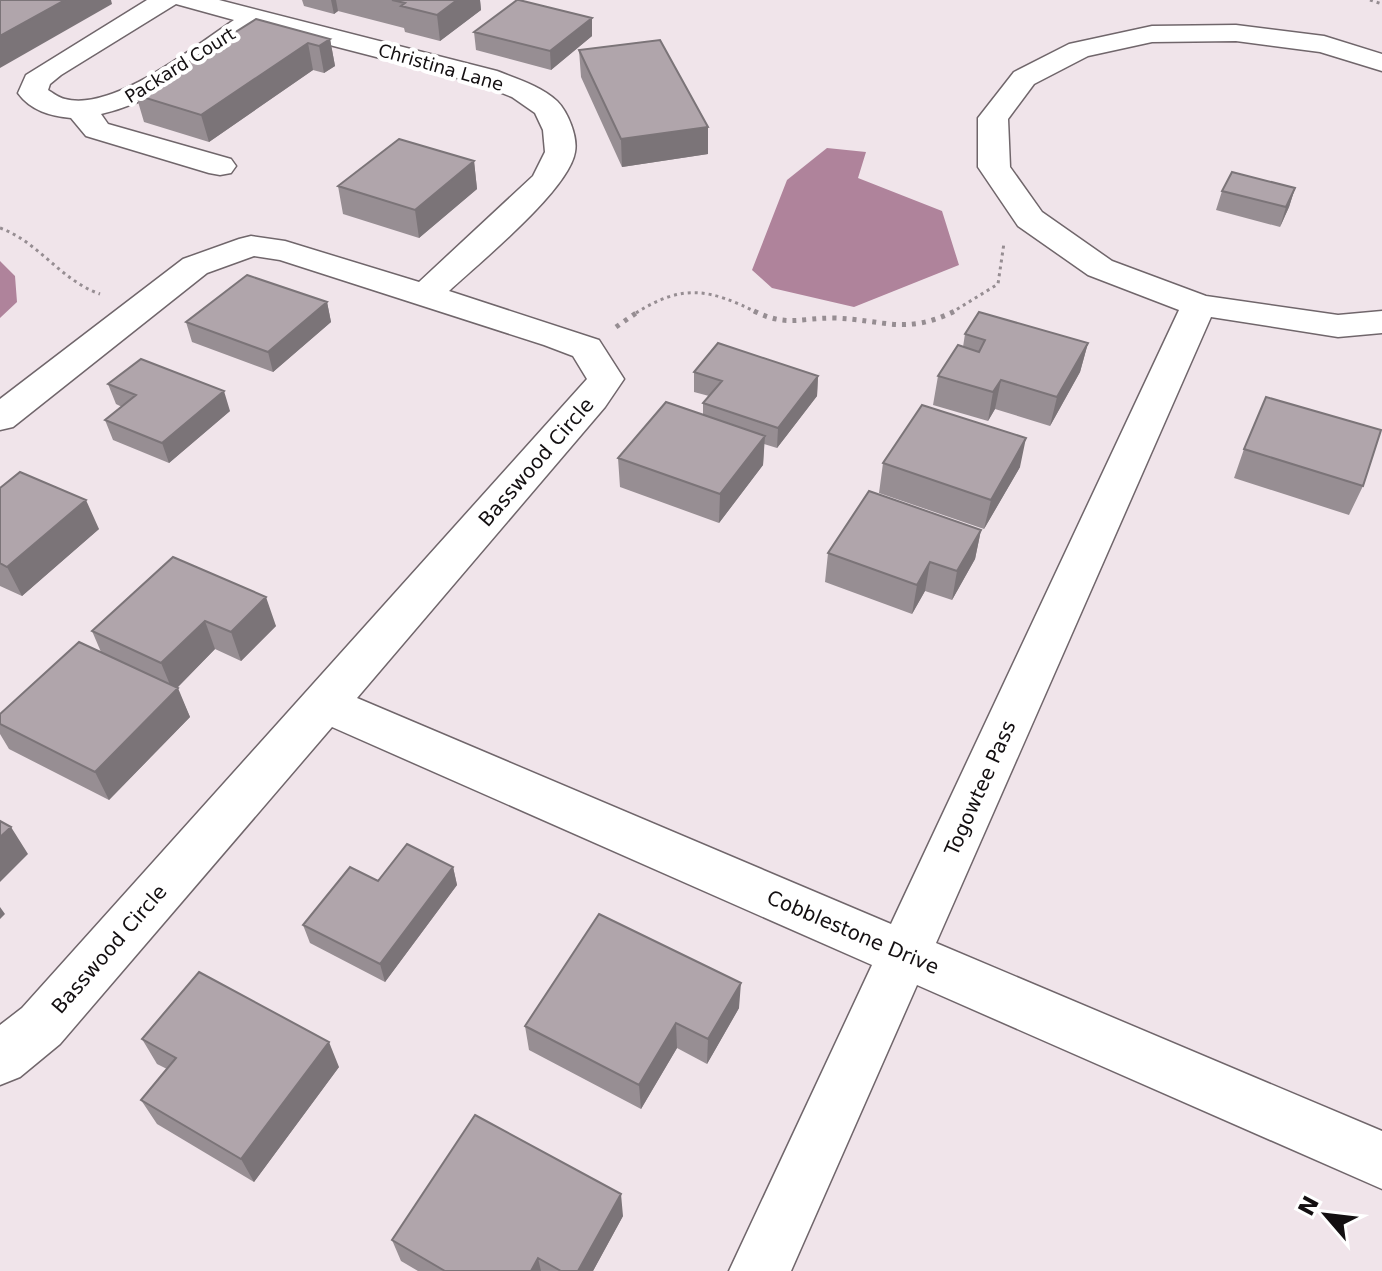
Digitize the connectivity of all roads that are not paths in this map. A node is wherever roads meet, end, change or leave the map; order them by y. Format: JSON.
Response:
{"nodes":[{"id":1,"x":166,"y":0,"type":"edge"},
{"id":2,"x":187,"y":0,"type":"edge"},
{"id":3,"x":255,"y":18,"type":"junction"},
{"id":4,"x":1382,"y":63,"type":"edge"},
{"id":5,"x":86,"y":110,"type":"junction"},
{"id":6,"x":220,"y":166,"type":"dead end"},
{"id":7,"x":425,"y":295,"type":"junction"},
{"id":8,"x":1199,"y":305,"type":"junction"},
{"id":9,"x":1382,"y":322,"type":"edge"},
{"id":10,"x":0,"y":418,"type":"edge"},
{"id":11,"x":325,"y":704,"type":"junction"},
{"id":12,"x":905,"y":954,"type":"junction"},
{"id":13,"x":0,"y":1059,"type":"edge"},
{"id":14,"x":1382,"y":1160,"type":"edge"},
{"id":15,"x":760,"y":1271,"type":"edge"}],
"edges":[{"from":1,"to":5,"type":"street","name":"Packard Court"},
{"from":2,"to":3,"type":"street","name":"Christina Lane"},
{"from":3,"to":5,"type":"street","name":"Packard Court"},
{"from":3,"to":7,"type":"street","name":"Christina Lane"},
{"from":4,"to":8,"type":"street"},
{"from":5,"to":6,"type":"street"},
{"from":7,"to":10,"type":"street"},
{"from":7,"to":11,"type":"street","name":"Basswood Circle"},
{"from":8,"to":9,"type":"street"},
{"from":8,"to":12,"type":"street","name":"Togowtee Pass"},
{"from":11,"to":12,"type":"street","name":"Cobblestone Drive"},
{"from":11,"to":13,"type":"street","name":"Basswood Circle"},
{"from":12,"to":14,"type":"street","name":"Cobblestone Drive"},
{"from":12,"to":15,"type":"street","name":"Togowtee Pass"}]}
